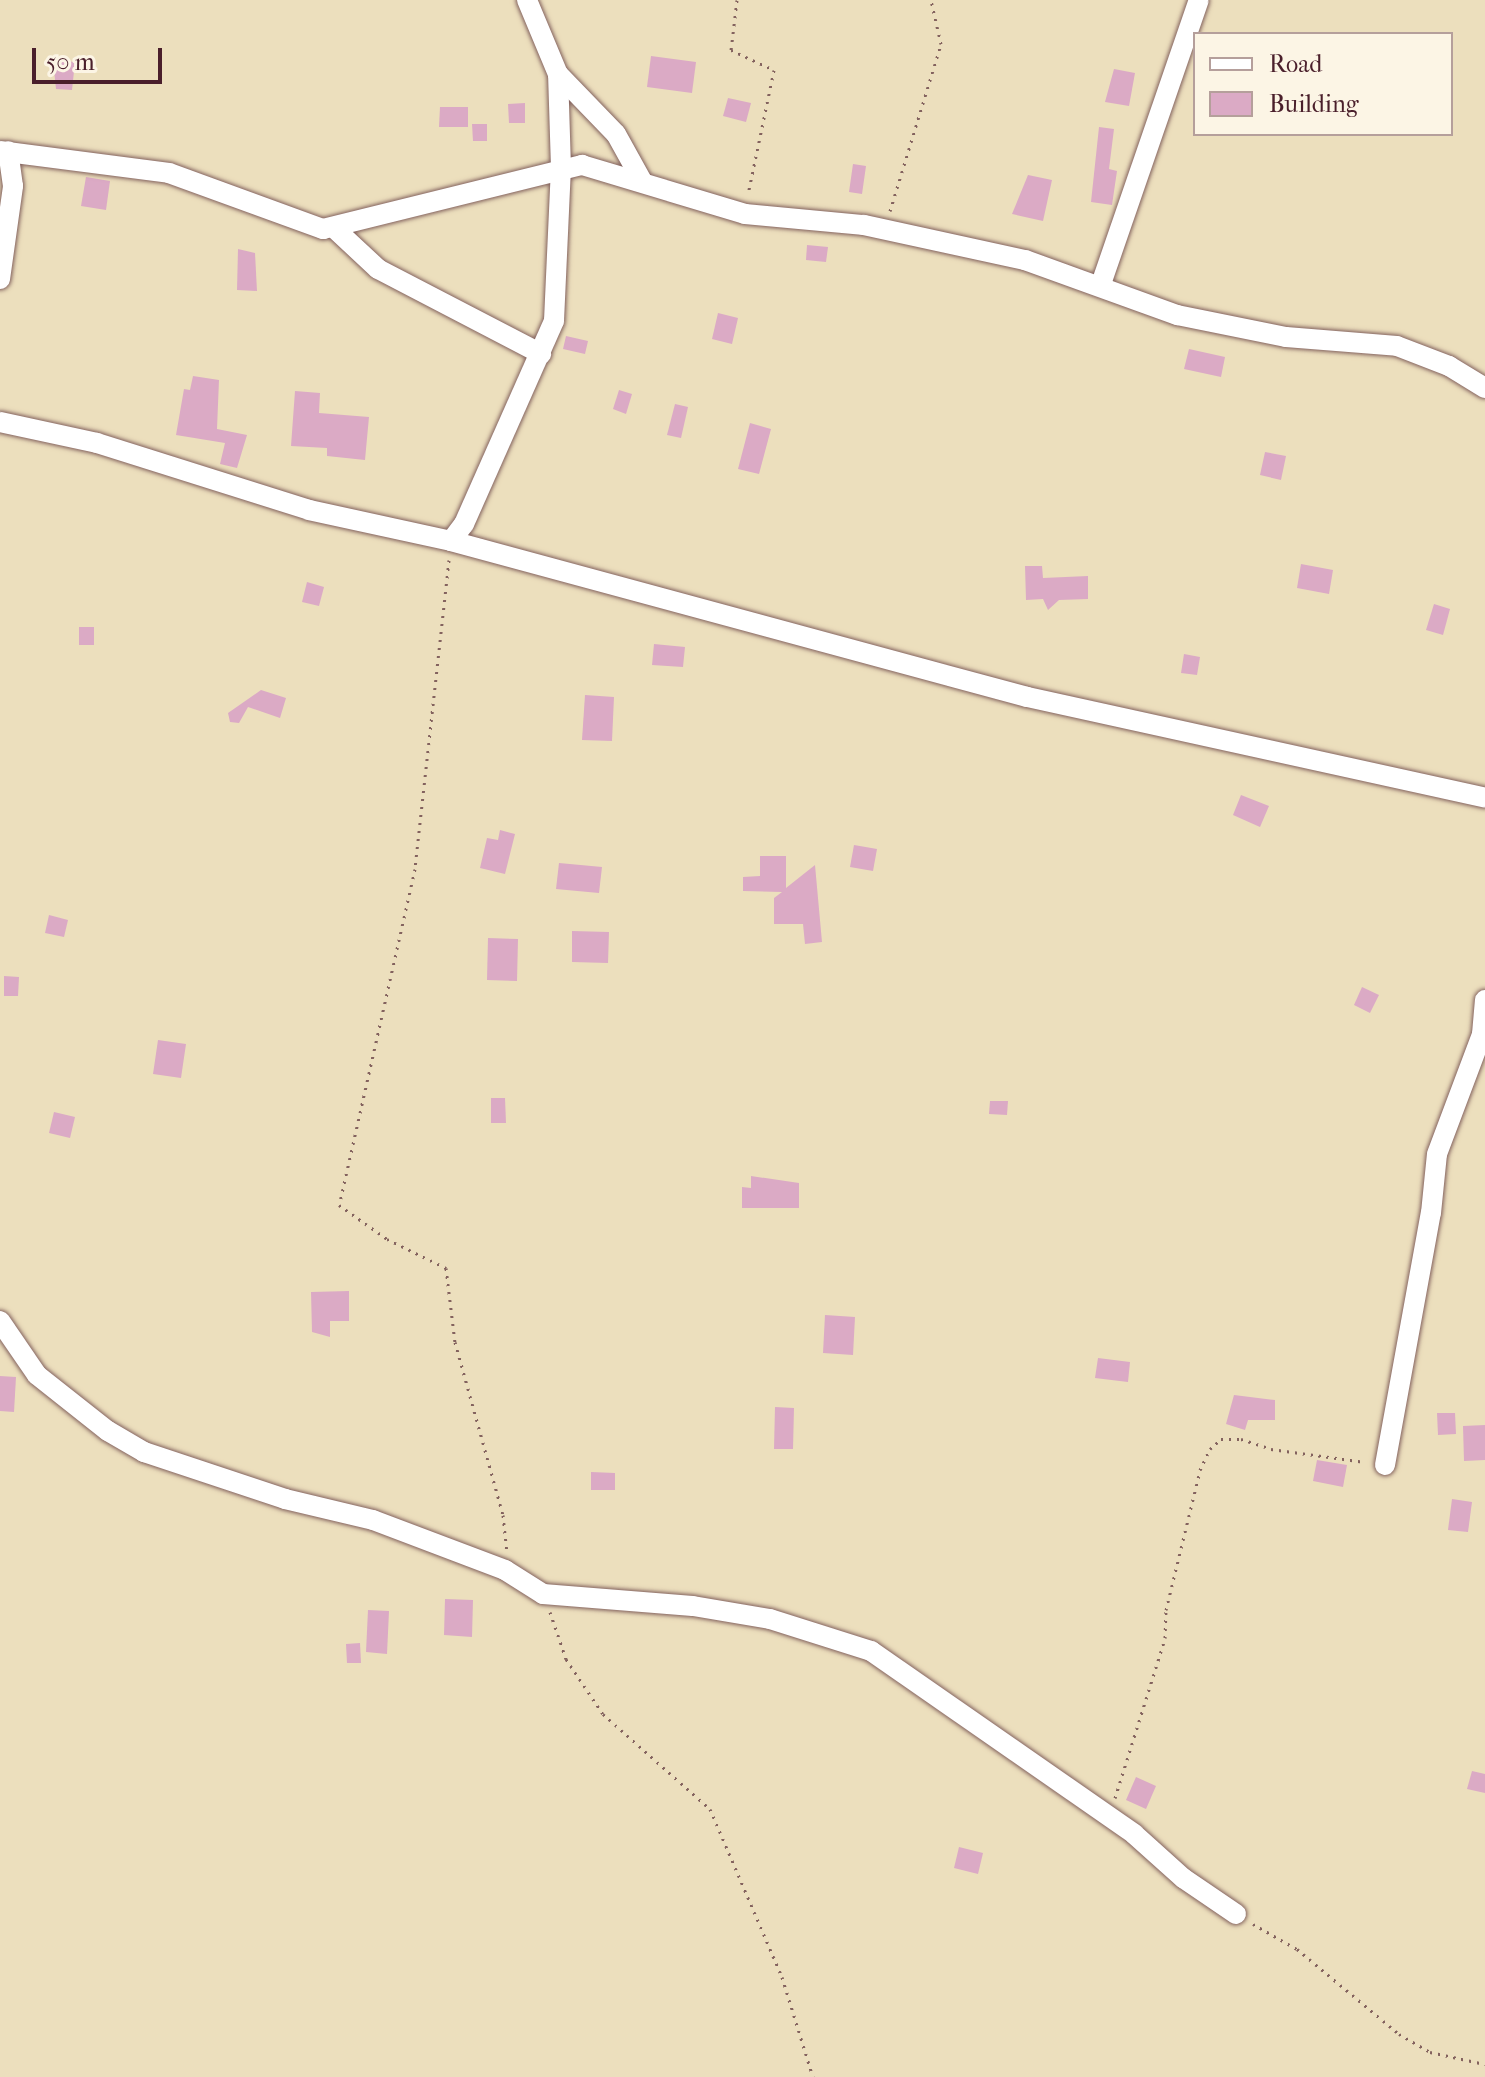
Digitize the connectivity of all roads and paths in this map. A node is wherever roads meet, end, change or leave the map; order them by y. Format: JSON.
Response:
{"nodes":[{"id":1,"x":527,"y":0,"type":"edge"},
{"id":2,"x":737,"y":0,"type":"edge"},
{"id":3,"x":931,"y":0,"type":"edge"},
{"id":4,"x":1199,"y":0,"type":"edge"},
{"id":5,"x":558,"y":74,"type":"junction"},
{"id":6,"x":4,"y":151,"type":"edge"},
{"id":7,"x":561,"y":168,"type":"junction"},
{"id":8,"x":642,"y":181,"type":"junction"},
{"id":9,"x":745,"y":214,"type":"junction"},
{"id":10,"x":334,"y":228,"type":"junction"},
{"id":11,"x":884,"y":229,"type":"junction"},
{"id":12,"x":0,"y":279,"type":"edge"},
{"id":13,"x":1101,"y":284,"type":"junction"},
{"id":14,"x":541,"y":354,"type":"junction"},
{"id":15,"x":1485,"y":388,"type":"edge"},
{"id":16,"x":0,"y":422,"type":"edge"},
{"id":17,"x":451,"y":541,"type":"junction"},
{"id":18,"x":1485,"y":798,"type":"edge"},
{"id":19,"x":1485,"y":1000,"type":"edge"},
{"id":20,"x":0,"y":1321,"type":"edge"},
{"id":21,"x":1385,"y":1465,"type":"joint"},
{"id":22,"x":522,"y":1580,"type":"junction"},
{"id":23,"x":543,"y":1594,"type":"junction"},
{"id":24,"x":1108,"y":1816,"type":"junction"},
{"id":25,"x":1236,"y":1914,"type":"joint"},
{"id":26,"x":1485,"y":2064,"type":"edge"},
{"id":27,"x":813,"y":2077,"type":"edge"}],
"edges":[{"from":1,"to":5,"type":"street"},
{"from":2,"to":9,"type":"path"},
{"from":3,"to":11,"type":"path"},
{"from":4,"to":13,"type":"street"},
{"from":5,"to":7,"type":"street"},
{"from":5,"to":8,"type":"street"},
{"from":6,"to":10,"type":"street"},
{"from":6,"to":12,"type":"street"},
{"from":7,"to":8,"type":"street"},
{"from":7,"to":10,"type":"street"},
{"from":7,"to":14,"type":"street"},
{"from":8,"to":9,"type":"street"},
{"from":9,"to":11,"type":"street"},
{"from":10,"to":14,"type":"street"},
{"from":11,"to":13,"type":"street"},
{"from":13,"to":15,"type":"street"},
{"from":14,"to":17,"type":"street"},
{"from":16,"to":17,"type":"street"},
{"from":17,"to":18,"type":"street"},
{"from":17,"to":22,"type":"path"},
{"from":19,"to":21,"type":"street"},
{"from":20,"to":22,"type":"street"},
{"from":21,"to":24,"type":"path"},
{"from":22,"to":23,"type":"street"},
{"from":23,"to":24,"type":"street"},
{"from":23,"to":27,"type":"path"},
{"from":24,"to":25,"type":"street"},
{"from":25,"to":26,"type":"path"}]}
